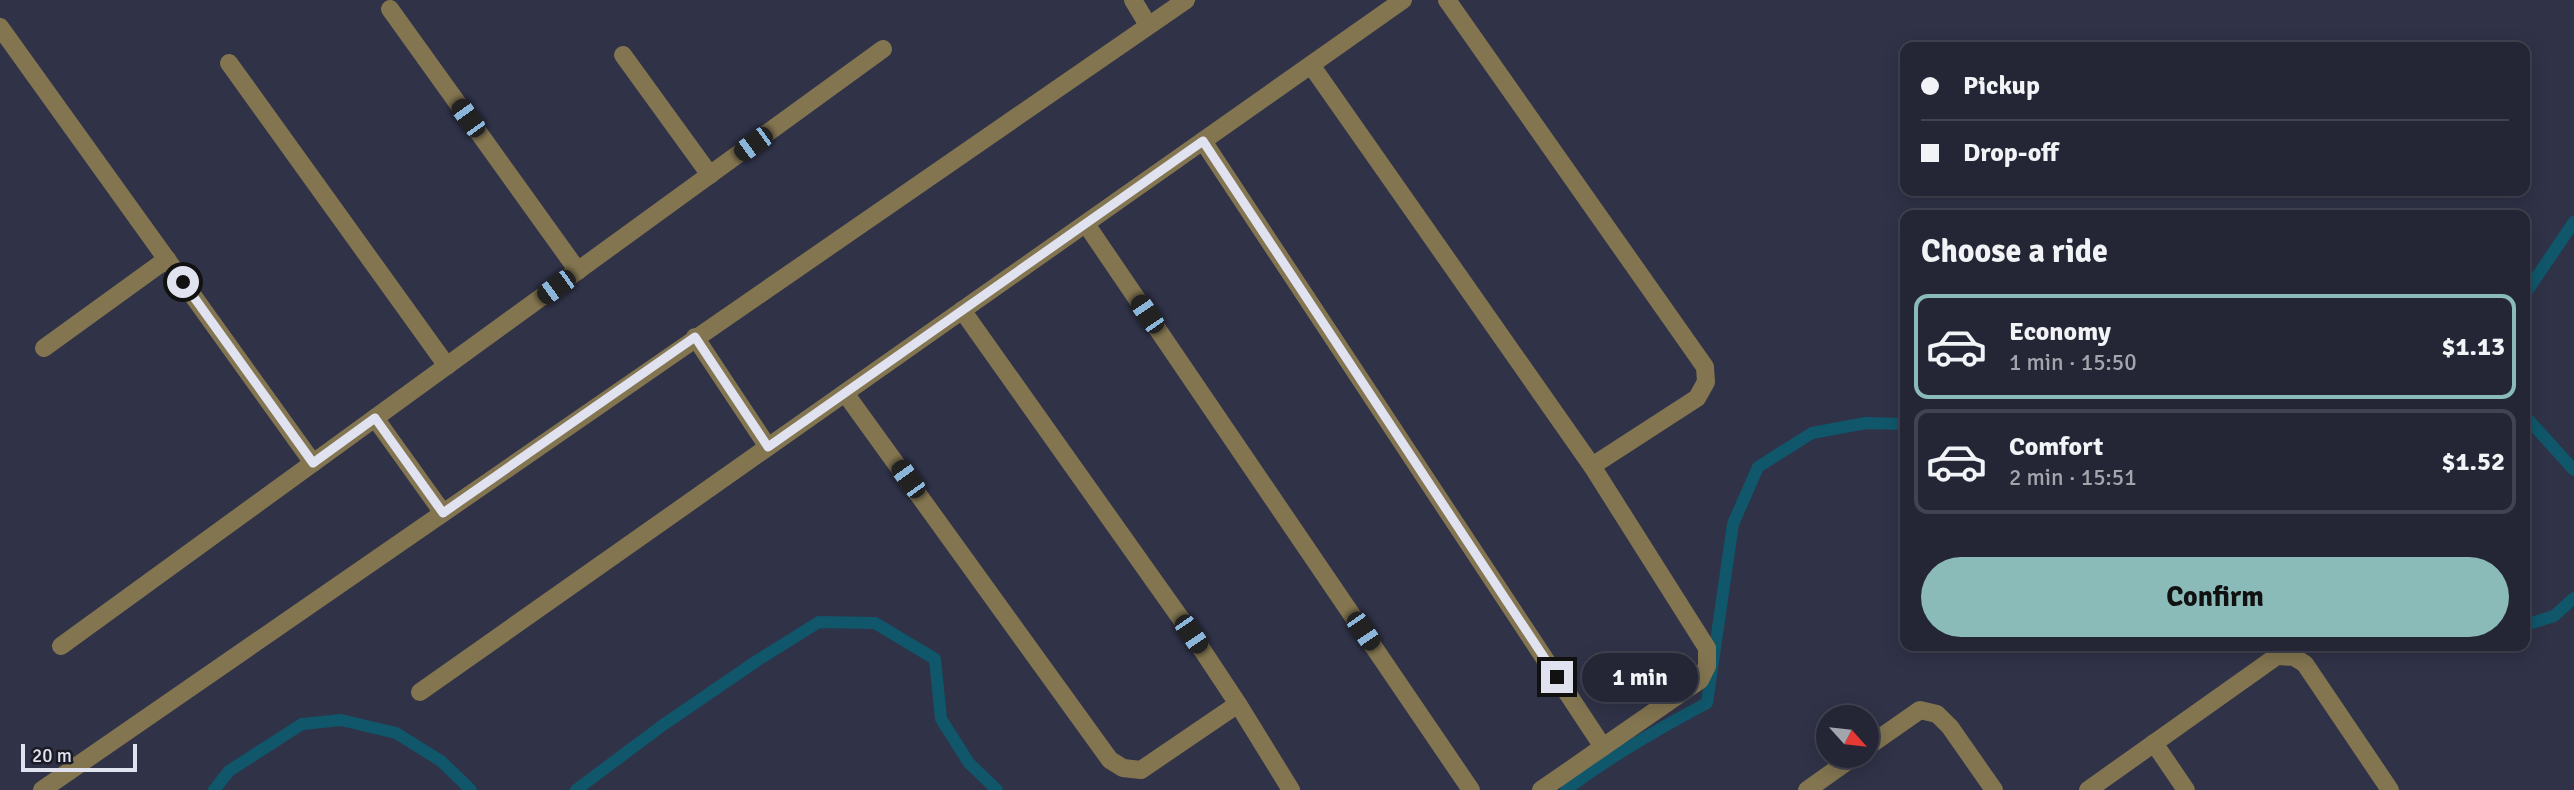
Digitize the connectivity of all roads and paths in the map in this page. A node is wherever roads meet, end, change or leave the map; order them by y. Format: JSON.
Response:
{"nodes":[{"id":1,"x":1133,"y":0,"type":"edge"},
{"id":2,"x":1186,"y":0,"type":"edge"},
{"id":3,"x":1403,"y":0,"type":"edge"},
{"id":4,"x":1447,"y":0,"type":"edge"},
{"id":5,"x":390,"y":9,"type":"dead end"},
{"id":6,"x":1148,"y":25,"type":"junction"},
{"id":7,"x":0,"y":27,"type":"edge"},
{"id":8,"x":883,"y":49,"type":"dead end"},
{"id":9,"x":623,"y":55,"type":"dead end"},
{"id":10,"x":229,"y":62,"type":"dead end"},
{"id":11,"x":1311,"y":65,"type":"junction"},
{"id":12,"x":1203,"y":141,"type":"junction"},
{"id":13,"x":710,"y":175,"type":"junction"},
{"id":14,"x":1086,"y":224,"type":"junction"},
{"id":15,"x":167,"y":259,"type":"junction"},
{"id":16,"x":578,"y":271,"type":"junction"},
{"id":17,"x":962,"y":310,"type":"junction"},
{"id":18,"x":695,"y":337,"type":"junction"},
{"id":19,"x":44,"y":348,"type":"dead end"},
{"id":20,"x":447,"y":366,"type":"junction"},
{"id":21,"x":845,"y":393,"type":"junction"},
{"id":22,"x":375,"y":418,"type":"junction"},
{"id":23,"x":768,"y":447,"type":"junction"},
{"id":24,"x":313,"y":463,"type":"junction"},
{"id":25,"x":1592,"y":466,"type":"junction"},
{"id":26,"x":443,"y":513,"type":"junction"},
{"id":27,"x":61,"y":646,"type":"dead end"},
{"id":28,"x":420,"y":692,"type":"dead end"},
{"id":29,"x":1238,"y":704,"type":"junction"},
{"id":30,"x":1880,"y":738,"type":"edge"},
{"id":31,"x":2154,"y":743,"type":"junction"},
{"id":32,"x":1603,"y":747,"type":"junction"},
{"id":33,"x":1838,"y":768,"type":"edge"},
{"id":34,"x":42,"y":790,"type":"edge"},
{"id":35,"x":1291,"y":790,"type":"edge"},
{"id":36,"x":1471,"y":790,"type":"edge"},
{"id":37,"x":1541,"y":790,"type":"edge"},
{"id":38,"x":1807,"y":790,"type":"edge"},
{"id":39,"x":1994,"y":790,"type":"edge"},
{"id":40,"x":2088,"y":790,"type":"edge"},
{"id":41,"x":2186,"y":790,"type":"edge"},
{"id":42,"x":2390,"y":790,"type":"edge"}],
"edges":[{"from":1,"to":6,"type":"street"},
{"from":2,"to":6,"type":"street"},
{"from":3,"to":11,"type":"street"},
{"from":4,"to":25,"type":"street"},
{"from":5,"to":16,"type":"street"},
{"from":6,"to":18,"type":"street"},
{"from":7,"to":15,"type":"street"},
{"from":8,"to":13,"type":"street"},
{"from":9,"to":13,"type":"street"},
{"from":10,"to":20,"type":"street"},
{"from":11,"to":12,"type":"street"},
{"from":11,"to":25,"type":"street"},
{"from":12,"to":14,"type":"street"},
{"from":12,"to":32,"type":"street"},
{"from":13,"to":16,"type":"street"},
{"from":14,"to":17,"type":"street"},
{"from":14,"to":36,"type":"street"},
{"from":15,"to":19,"type":"street"},
{"from":15,"to":24,"type":"street"},
{"from":16,"to":20,"type":"street"},
{"from":17,"to":21,"type":"street"},
{"from":17,"to":29,"type":"street"},
{"from":18,"to":23,"type":"street"},
{"from":18,"to":26,"type":"street"},
{"from":20,"to":22,"type":"street"},
{"from":21,"to":23,"type":"street"},
{"from":21,"to":29,"type":"street"},
{"from":22,"to":24,"type":"street"},
{"from":22,"to":26,"type":"street"},
{"from":23,"to":28,"type":"street"},
{"from":24,"to":27,"type":"street"},
{"from":25,"to":32,"type":"street"},
{"from":26,"to":34,"type":"street"},
{"from":29,"to":35,"type":"street"},
{"from":30,"to":39,"type":"street"},
{"from":31,"to":40,"type":"street"},
{"from":31,"to":41,"type":"street"},
{"from":31,"to":42,"type":"street"},
{"from":32,"to":37,"type":"street"},
{"from":33,"to":38,"type":"street"}]}
